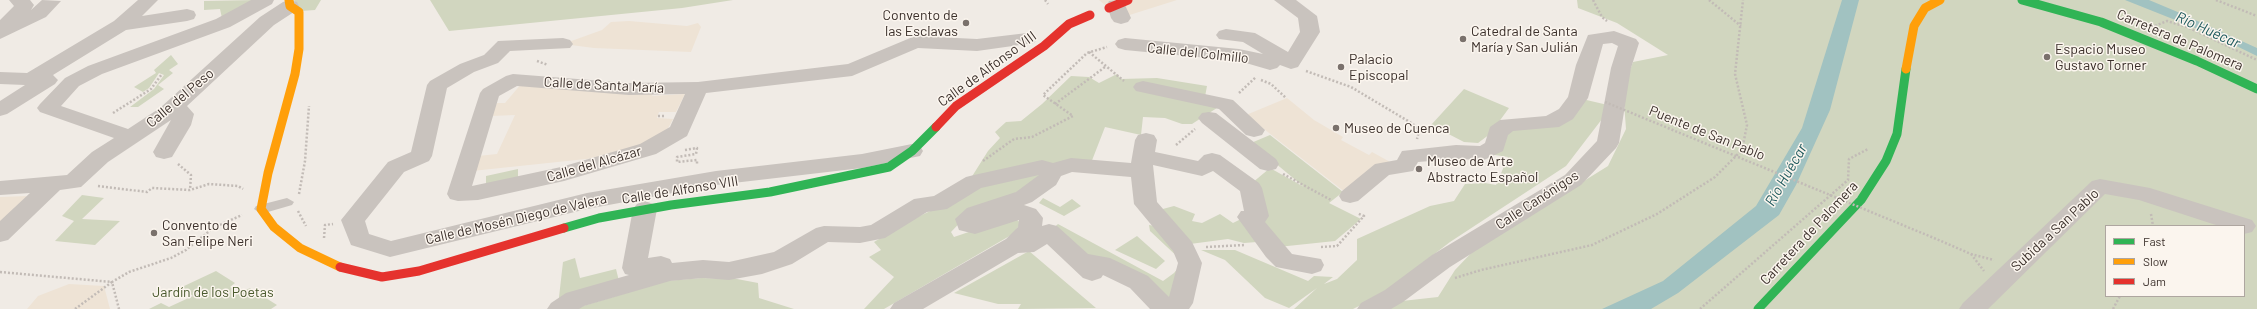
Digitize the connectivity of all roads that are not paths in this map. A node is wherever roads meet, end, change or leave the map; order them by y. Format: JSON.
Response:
{"nodes":[{"id":1,"x":13,"y":0,"type":"edge"},
{"id":2,"x":18,"y":0,"type":"edge"},
{"id":3,"x":149,"y":0,"type":"edge"},
{"id":4,"x":265,"y":0,"type":"edge"},
{"id":5,"x":1283,"y":0,"type":"edge"},
{"id":6,"x":1940,"y":0,"type":"edge"},
{"id":7,"x":2022,"y":0,"type":"edge"},
{"id":8,"x":52,"y":1,"type":"edge"},
{"id":9,"x":0,"y":2,"type":"edge"},
{"id":10,"x":289,"y":3,"type":"edge"},
{"id":11,"x":187,"y":15,"type":"dead end"},
{"id":12,"x":1090,"y":16,"type":"dead end"},
{"id":13,"x":121,"y":25,"type":"junction"},
{"id":14,"x":0,"y":32,"type":"edge"},
{"id":15,"x":1226,"y":35,"type":"dead end"},
{"id":16,"x":1027,"y":39,"type":"dead end"},
{"id":17,"x":563,"y":44,"type":"dead end"},
{"id":18,"x":1125,"y":44,"type":"road end"},
{"id":19,"x":1270,"y":64,"type":"dead end"},
{"id":20,"x":0,"y":78,"type":"edge"},
{"id":21,"x":40,"y":80,"type":"junction"},
{"id":22,"x":1135,"y":85,"type":"road end"},
{"id":23,"x":698,"y":88,"type":"junction"},
{"id":24,"x":2257,"y":89,"type":"edge"},
{"id":25,"x":0,"y":110,"type":"edge"},
{"id":26,"x":181,"y":111,"type":"dead end"},
{"id":27,"x":1209,"y":118,"type":"road end"},
{"id":28,"x":1254,"y":130,"type":"dead end"},
{"id":29,"x":131,"y":137,"type":"junction"},
{"id":30,"x":164,"y":152,"type":"road end"},
{"id":31,"x":912,"y":152,"type":"junction"},
{"id":32,"x":1143,"y":156,"type":"junction"},
{"id":33,"x":1268,"y":164,"type":"dead end"},
{"id":34,"x":1052,"y":171,"type":"junction"},
{"id":35,"x":64,"y":184,"type":"junction"},
{"id":36,"x":0,"y":188,"type":"edge"},
{"id":37,"x":458,"y":194,"type":"joint"},
{"id":38,"x":1344,"y":202,"type":"road end"},
{"id":39,"x":262,"y":204,"type":"junction"},
{"id":40,"x":294,"y":204,"type":"road end"},
{"id":41,"x":645,"y":209,"type":"junction"},
{"id":42,"x":2241,"y":225,"type":"edge"},
{"id":43,"x":2245,"y":226,"type":"edge"},
{"id":44,"x":2257,"y":230,"type":"edge"},
{"id":45,"x":0,"y":234,"type":"edge"},
{"id":46,"x":1014,"y":244,"type":"junction"},
{"id":47,"x":783,"y":258,"type":"junction"},
{"id":48,"x":1081,"y":262,"type":"junction"},
{"id":49,"x":1312,"y":265,"type":"dead end"},
{"id":50,"x":1102,"y":280,"type":"dead end"},
{"id":51,"x":560,"y":309,"type":"edge"},
{"id":52,"x":903,"y":309,"type":"edge"},
{"id":53,"x":1370,"y":309,"type":"edge"},
{"id":54,"x":1758,"y":309,"type":"edge"},
{"id":55,"x":1972,"y":309,"type":"edge"}],
"edges":[{"from":1,"to":9,"type":"street"},
{"from":2,"to":14,"type":"street"},
{"from":3,"to":13,"type":"street"},
{"from":4,"to":29,"type":"street"},
{"from":5,"to":15,"type":"street"},
{"from":6,"to":54,"type":"street","name":"Carretera de Palomera"},
{"from":7,"to":24,"type":"street","name":"Carretera de Palomera"},
{"from":8,"to":14,"type":"street"},
{"from":10,"to":29,"type":"street","name":"Calle del Peso"},
{"from":10,"to":39,"type":"street"},
{"from":11,"to":13,"type":"street"},
{"from":12,"to":31,"type":"street","name":"Calle de Alfonso VIII"},
{"from":13,"to":21,"type":"street"},
{"from":16,"to":23,"type":"street","name":"Calle de Santa María"},
{"from":17,"to":31,"type":"street","name":"Calle de Mosén Diego de Valera"},
{"from":18,"to":19,"type":"street","name":"Calle del Colmillo"},
{"from":20,"to":21,"type":"street"},
{"from":21,"to":25,"type":"street"},
{"from":22,"to":28,"type":"street"},
{"from":23,"to":37,"type":"street","name":"Calle del Alcázar"},
{"from":23,"to":37,"type":"street","name":"Calle de Santa María"},
{"from":26,"to":30,"type":"street"},
{"from":27,"to":33,"type":"street"},
{"from":29,"to":35,"type":"street","name":"Calle del Peso"},
{"from":31,"to":41,"type":"street","name":"Calle de Alfonso VIII"},
{"from":32,"to":34,"type":"street"},
{"from":32,"to":48,"type":"street"},
{"from":32,"to":49,"type":"street"},
{"from":34,"to":46,"type":"street"},
{"from":34,"to":47,"type":"street"},
{"from":35,"to":36,"type":"street"},
{"from":35,"to":45,"type":"street","name":"Calle del Peso"},
{"from":38,"to":53,"type":"street","name":"Calle Canónigos"},
{"from":39,"to":40,"type":"lane"},
{"from":39,"to":41,"type":"street","name":"Calle de Alfonso VIII"},
{"from":41,"to":47,"type":"street"},
{"from":42,"to":55,"type":"street","name":"Subida a San Pablo"},
{"from":43,"to":44,"type":"street","name":"Subida a San Pablo"},
{"from":46,"to":48,"type":"street"},
{"from":46,"to":52,"type":"street"},
{"from":47,"to":51,"type":"street"},
{"from":48,"to":50,"type":"street"}]}
